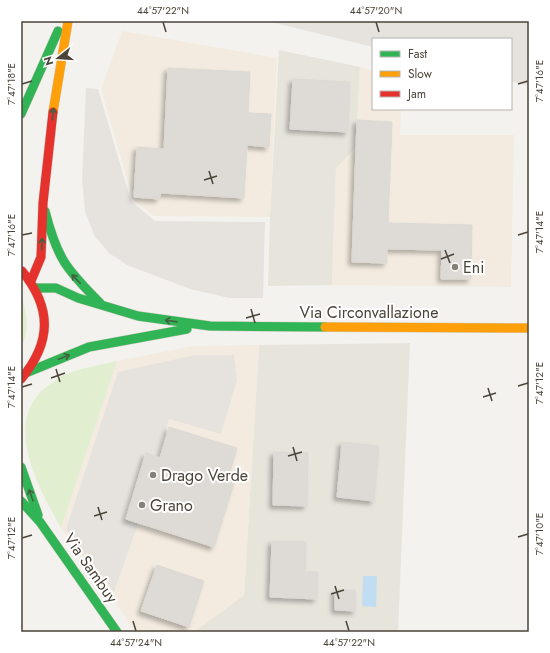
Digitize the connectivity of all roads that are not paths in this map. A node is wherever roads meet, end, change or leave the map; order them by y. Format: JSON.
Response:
{"nodes":[{"id":1,"x":63,"y":21,"type":"edge"},
{"id":2,"x":68,"y":21,"type":"edge"},
{"id":3,"x":21,"y":114,"type":"edge"},
{"id":4,"x":43,"y":203,"type":"junction"},
{"id":5,"x":21,"y":270,"type":"edge"},
{"id":6,"x":34,"y":284,"type":"junction"},
{"id":7,"x":104,"y":306,"type":"junction"},
{"id":8,"x":210,"y":326,"type":"junction"},
{"id":9,"x":529,"y":328,"type":"edge"},
{"id":10,"x":28,"y":372,"type":"junction"},
{"id":11,"x":21,"y":379,"type":"edge"},
{"id":12,"x":21,"y":467,"type":"edge"},
{"id":13,"x":21,"y":501,"type":"edge"},
{"id":14,"x":40,"y":522,"type":"junction"},
{"id":15,"x":117,"y":632,"type":"edge"}],
"edges":[{"from":1,"to":3,"type":"main road"},
{"from":4,"to":2,"type":"main road","one_way":true},
{"from":6,"to":4,"type":"main road","one_way":true},
{"from":7,"to":4,"type":"main road","one_way":true},
{"from":5,"to":6,"type":"main road"},
{"from":6,"to":7,"type":"main road","name":"Via Circonvallazione"},
{"from":6,"to":10,"type":"main road"},
{"from":8,"to":7,"type":"main road","name":"Via Circonvallazione","one_way":true},
{"from":8,"to":9,"type":"main road","name":"Via Circonvallazione"},
{"from":10,"to":8,"type":"main road","name":"Via Circonvallazione","one_way":true},
{"from":10,"to":11,"type":"main road"},
{"from":14,"to":12,"type":"main road","name":"Via Sambuy","one_way":true},
{"from":13,"to":14,"type":"main road","name":"Via Sambuy"},
{"from":14,"to":15,"type":"main road","name":"Via Sambuy"}]}
